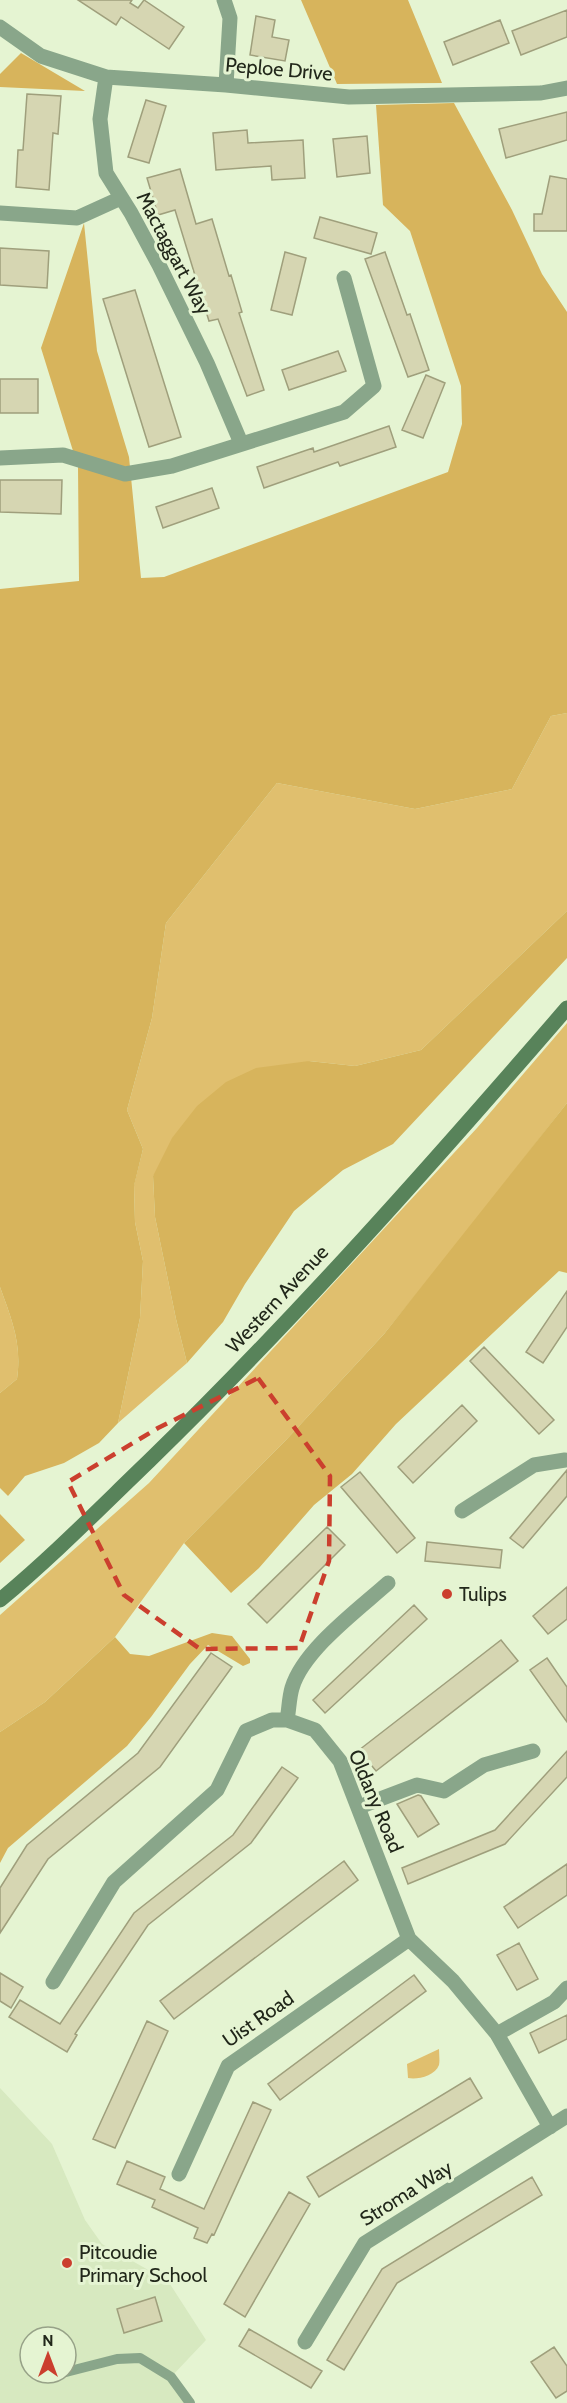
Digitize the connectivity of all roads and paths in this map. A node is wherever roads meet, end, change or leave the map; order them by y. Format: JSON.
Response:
{"nodes":[{"id":1,"x":224,"y":0,"type":"edge"},
{"id":2,"x":0,"y":27,"type":"edge"},
{"id":3,"x":106,"y":77,"type":"junction"},
{"id":4,"x":226,"y":85,"type":"junction"},
{"id":5,"x":567,"y":88,"type":"edge"},
{"id":6,"x":121,"y":198,"type":"junction"},
{"id":7,"x":0,"y":213,"type":"edge"},
{"id":8,"x":344,"y":278,"type":"dead end"},
{"id":9,"x":241,"y":443,"type":"junction"},
{"id":10,"x":0,"y":458,"type":"edge"},
{"id":11,"x":567,"y":1008,"type":"edge"},
{"id":12,"x":566,"y":1459,"type":"edge"},
{"id":13,"x":462,"y":1511,"type":"dead end"},
{"id":14,"x":388,"y":1584,"type":"dead end"},
{"id":15,"x":0,"y":1600,"type":"edge"},
{"id":16,"x":287,"y":1720,"type":"junction"},
{"id":17,"x":533,"y":1751,"type":"dead end"},
{"id":18,"x":359,"y":1807,"type":"junction"},
{"id":19,"x":409,"y":1939,"type":"junction"},
{"id":20,"x":53,"y":1982,"type":"dead end"},
{"id":21,"x":567,"y":1988,"type":"edge"},
{"id":22,"x":497,"y":2034,"type":"junction"},
{"id":23,"x":567,"y":2116,"type":"edge"},
{"id":24,"x":550,"y":2127,"type":"junction"},
{"id":25,"x":179,"y":2175,"type":"dead end"},
{"id":26,"x":304,"y":2342,"type":"dead end"},
{"id":27,"x":78,"y":2369,"type":"edge"},
{"id":28,"x":190,"y":2403,"type":"edge"}],
"edges":[{"from":1,"to":4,"type":"street"},
{"from":2,"to":3,"type":"street","name":"Peploe Drive"},
{"from":3,"to":4,"type":"street","name":"Peploe Drive"},
{"from":3,"to":6,"type":"street","name":"Mactaggart Way"},
{"from":4,"to":5,"type":"street","name":"Peploe Drive"},
{"from":6,"to":7,"type":"street"},
{"from":6,"to":9,"type":"street","name":"Mactaggart Way"},
{"from":8,"to":9,"type":"street"},
{"from":9,"to":10,"type":"street"},
{"from":11,"to":15,"type":"main road","name":"Western Avenue"},
{"from":12,"to":13,"type":"street"},
{"from":14,"to":16,"type":"street"},
{"from":16,"to":18,"type":"street","name":"Oldany Road"},
{"from":16,"to":20,"type":"street"},
{"from":17,"to":18,"type":"street"},
{"from":18,"to":19,"type":"street","name":"Oldany Road"},
{"from":19,"to":22,"type":"street","name":"Oldany Road"},
{"from":19,"to":25,"type":"street","name":"Uist Road"},
{"from":21,"to":22,"type":"street"},
{"from":22,"to":24,"type":"street","name":"Oldany Road"},
{"from":23,"to":24,"type":"street","name":"Stroma Way"},
{"from":24,"to":26,"type":"street","name":"Stroma Way"},
{"from":27,"to":28,"type":"lane"}]}
